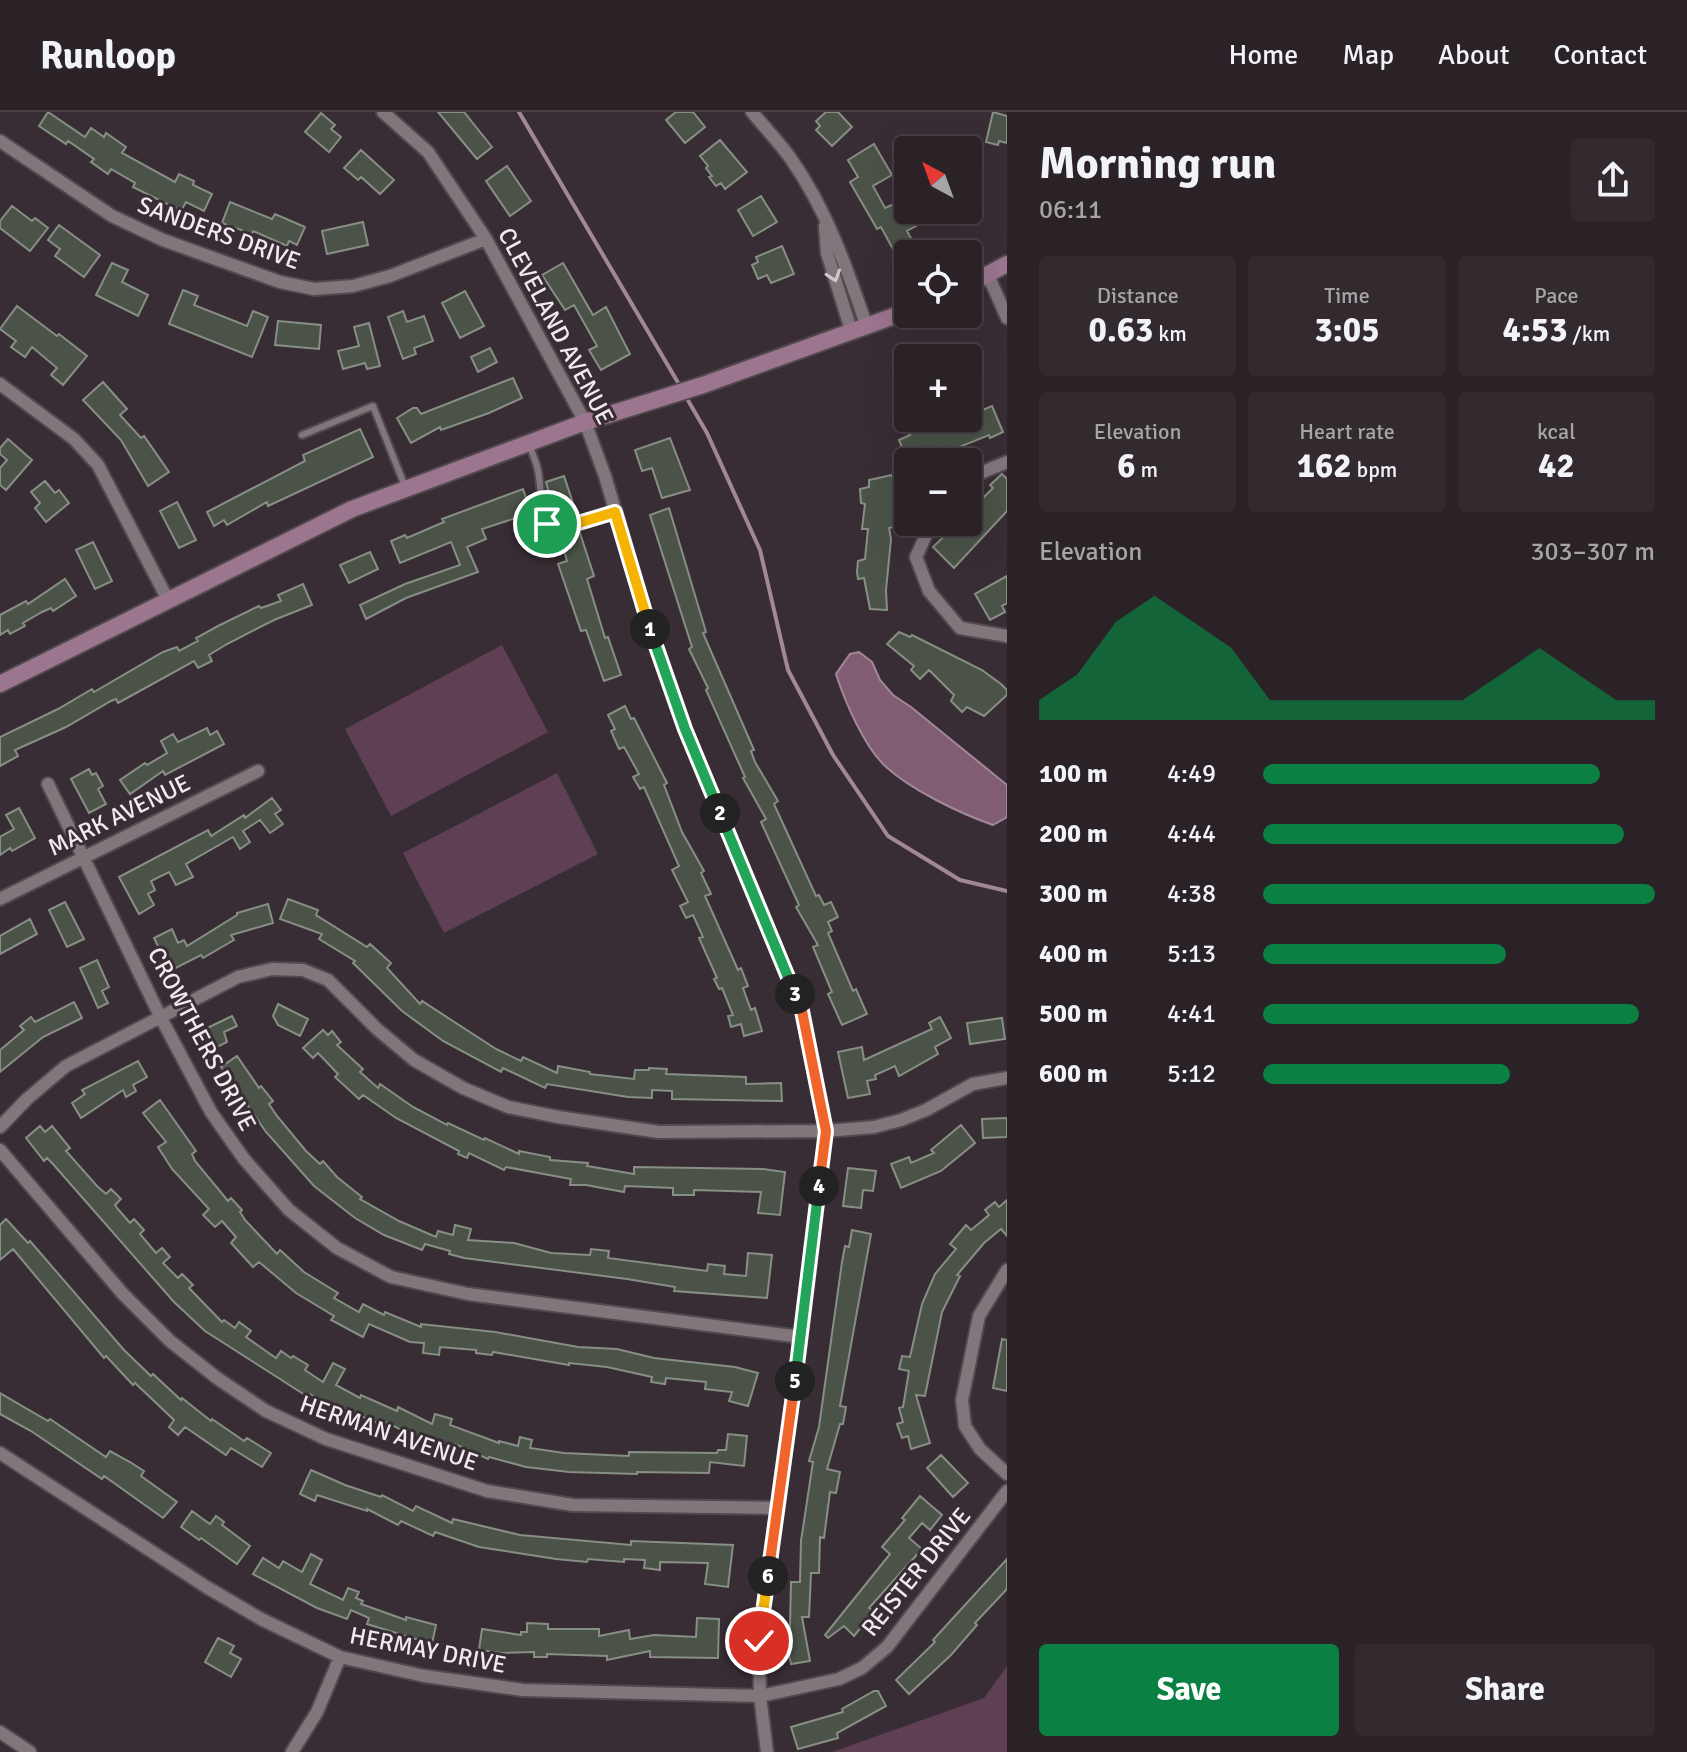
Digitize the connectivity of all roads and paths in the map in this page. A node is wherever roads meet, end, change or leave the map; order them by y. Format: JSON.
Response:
{"nodes":[{"id":1,"x":383,"y":112,"type":"edge"},
{"id":2,"x":752,"y":112,"type":"edge"},
{"id":3,"x":0,"y":141,"type":"edge"},
{"id":4,"x":486,"y":239,"type":"junction"},
{"id":5,"x":1007,"y":264,"type":"edge"},
{"id":6,"x":988,"y":275,"type":"junction"},
{"id":7,"x":982,"y":278,"type":"edge"},
{"id":8,"x":894,"y":317,"type":"edge"},
{"id":9,"x":1007,"y":318,"type":"edge"},
{"id":10,"x":860,"y":330,"type":"junction"},
{"id":11,"x":0,"y":384,"type":"edge"},
{"id":12,"x":585,"y":422,"type":"junction"},
{"id":13,"x":302,"y":435,"type":"dead end"},
{"id":14,"x":529,"y":443,"type":"junction"},
{"id":15,"x":1007,"y":462,"type":"edge"},
{"id":16,"x":982,"y":472,"type":"edge"},
{"id":17,"x":406,"y":489,"type":"junction"},
{"id":18,"x":615,"y":512,"type":"junction"},
{"id":19,"x":926,"y":536,"type":"edge"},
{"id":20,"x":168,"y":600,"type":"junction"},
{"id":21,"x":1007,"y":636,"type":"edge"},
{"id":22,"x":0,"y":684,"type":"edge"},
{"id":23,"x":258,"y":771,"type":"dead end"},
{"id":24,"x":48,"y":784,"type":"dead end"},
{"id":25,"x":85,"y":856,"type":"junction"},
{"id":26,"x":0,"y":899,"type":"edge"},
{"id":27,"x":161,"y":1018,"type":"junction"},
{"id":28,"x":1007,"y":1078,"type":"edge"},
{"id":29,"x":0,"y":1127,"type":"edge"},
{"id":30,"x":826,"y":1131,"type":"junction"},
{"id":31,"x":0,"y":1150,"type":"edge"},
{"id":32,"x":1007,"y":1270,"type":"edge"},
{"id":33,"x":801,"y":1337,"type":"junction"},
{"id":34,"x":0,"y":1453,"type":"edge"},
{"id":35,"x":1007,"y":1474,"type":"edge"},
{"id":36,"x":1007,"y":1491,"type":"edge"},
{"id":37,"x":777,"y":1508,"type":"junction"},
{"id":38,"x":340,"y":1657,"type":"junction"},
{"id":39,"x":760,"y":1696,"type":"junction"},
{"id":40,"x":0,"y":1732,"type":"edge"},
{"id":41,"x":30,"y":1752,"type":"edge"},
{"id":42,"x":292,"y":1752,"type":"edge"},
{"id":43,"x":767,"y":1752,"type":"edge"}],
"edges":[{"from":1,"to":4,"type":"street","name":"CLEVELAND AVENUE"},
{"from":2,"to":10,"type":"street"},
{"from":3,"to":4,"type":"street","name":"SANDERS DRIVE"},
{"from":4,"to":12,"type":"street","name":"CLEVELAND AVENUE"},
{"from":5,"to":6,"type":"main road"},
{"from":6,"to":7,"type":"main road"},
{"from":6,"to":9,"type":"street"},
{"from":8,"to":10,"type":"main road"},
{"from":10,"to":12,"type":"main road"},
{"from":11,"to":20,"type":"street"},
{"from":12,"to":14,"type":"main road"},
{"from":12,"to":18,"type":"street","name":"CLEVELAND AVENUE"},
{"from":13,"to":17,"type":"lane"},
{"from":14,"to":17,"type":"main road"},
{"from":14,"to":18,"type":"lane"},
{"from":15,"to":16,"type":"street"},
{"from":17,"to":20,"type":"main road"},
{"from":18,"to":30,"type":"street","name":"CLEVELAND AVENUE"},
{"from":19,"to":21,"type":"street"},
{"from":20,"to":22,"type":"main road"},
{"from":23,"to":25,"type":"street","name":"MARK AVENUE"},
{"from":24,"to":25,"type":"street","name":"CROWTHERS DRIVE"},
{"from":25,"to":26,"type":"street","name":"MARK AVENUE"},
{"from":25,"to":27,"type":"street","name":"CROWTHERS DRIVE"},
{"from":27,"to":29,"type":"street"},
{"from":27,"to":30,"type":"street"},
{"from":27,"to":33,"type":"street","name":"CROWTHERS DRIVE"},
{"from":28,"to":30,"type":"street"},
{"from":30,"to":33,"type":"street","name":"CLEVELAND AVENUE"},
{"from":31,"to":37,"type":"street","name":"HERMAN AVENUE"},
{"from":32,"to":35,"type":"street"},
{"from":33,"to":37,"type":"street","name":"CLEVELAND AVENUE"},
{"from":34,"to":38,"type":"street","name":"HERMAY DRIVE"},
{"from":36,"to":39,"type":"street","name":"REISTER DRIVE"},
{"from":37,"to":39,"type":"street","name":"CLEVELAND AVENUE"},
{"from":38,"to":39,"type":"street","name":"HERMAY DRIVE"},
{"from":38,"to":42,"type":"street"},
{"from":39,"to":43,"type":"street","name":"CLEVELAND AVENUE"},
{"from":40,"to":41,"type":"street"}]}
